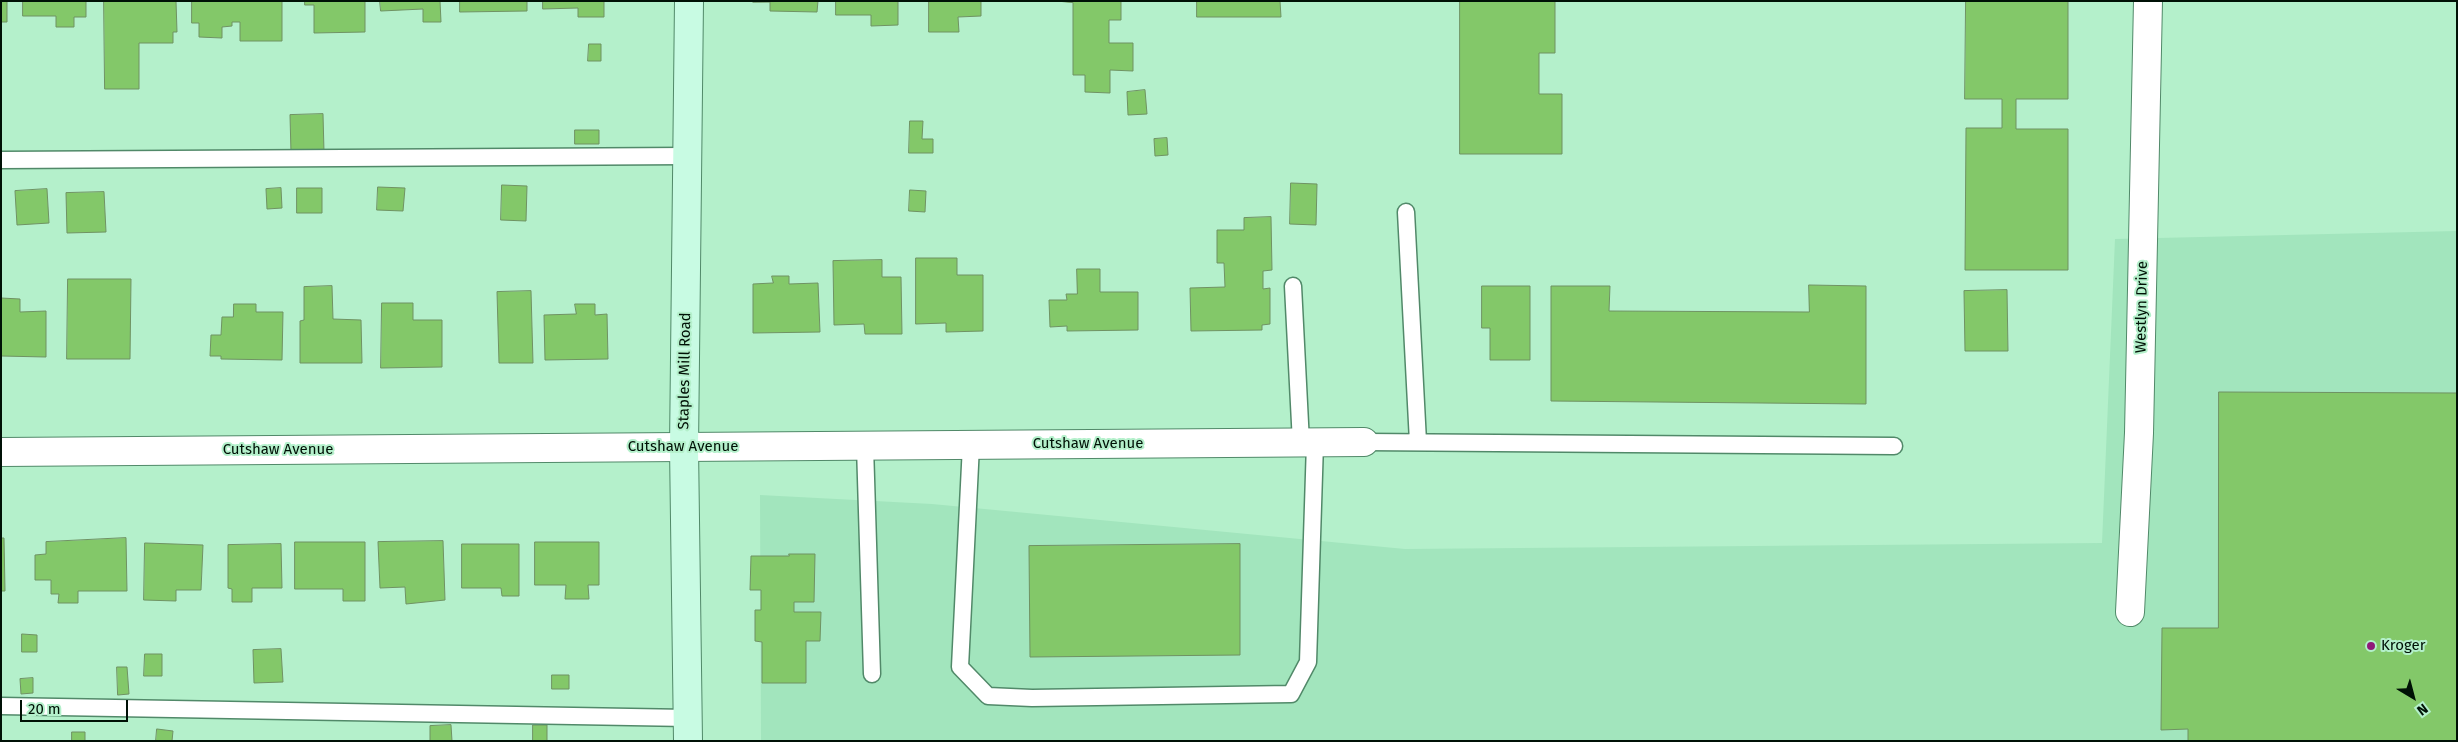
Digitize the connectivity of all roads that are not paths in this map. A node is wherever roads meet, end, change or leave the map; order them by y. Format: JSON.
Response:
{"nodes":[{"id":1,"x":689,"y":1,"type":"edge"},
{"id":2,"x":2148,"y":1,"type":"edge"},
{"id":3,"x":687,"y":156,"type":"junction"},
{"id":4,"x":1,"y":160,"type":"edge"},
{"id":5,"x":1406,"y":212,"type":"dead end"},
{"id":6,"x":1293,"y":286,"type":"dead end"},
{"id":7,"x":1364,"y":442,"type":"joint"},
{"id":8,"x":1418,"y":442,"type":"junction"},
{"id":9,"x":1308,"y":443,"type":"junction"},
{"id":10,"x":972,"y":445,"type":"junction"},
{"id":11,"x":865,"y":446,"type":"junction"},
{"id":12,"x":1894,"y":446,"type":"dead end"},
{"id":13,"x":684,"y":447,"type":"junction"},
{"id":14,"x":1,"y":452,"type":"edge"},
{"id":15,"x":2130,"y":612,"type":"dead end"},
{"id":16,"x":872,"y":674,"type":"dead end"},
{"id":17,"x":1,"y":706,"type":"edge"},
{"id":18,"x":688,"y":729,"type":"edge"}],
"edges":[{"from":1,"to":3,"type":"street","name":"Staples Mill Road"},
{"from":2,"to":15,"type":"street","name":"Westlyn Drive"},
{"from":3,"to":4,"type":"lane"},
{"from":3,"to":13,"type":"street","name":"Staples Mill Road"},
{"from":5,"to":8,"type":"lane"},
{"from":6,"to":9,"type":"lane"},
{"from":7,"to":8,"type":"lane"},
{"from":7,"to":9,"type":"street","name":"Cutshaw Avenue"},
{"from":8,"to":12,"type":"lane"},
{"from":9,"to":10,"type":"street","name":"Cutshaw Avenue"},
{"from":9,"to":10,"type":"lane"},
{"from":10,"to":11,"type":"street","name":"Cutshaw Avenue"},
{"from":11,"to":13,"type":"street","name":"Cutshaw Avenue"},
{"from":11,"to":16,"type":"lane"},
{"from":13,"to":14,"type":"street","name":"Cutshaw Avenue"},
{"from":13,"to":18,"type":"street","name":"Staples Mill Road"},
{"from":17,"to":18,"type":"lane"}]}
